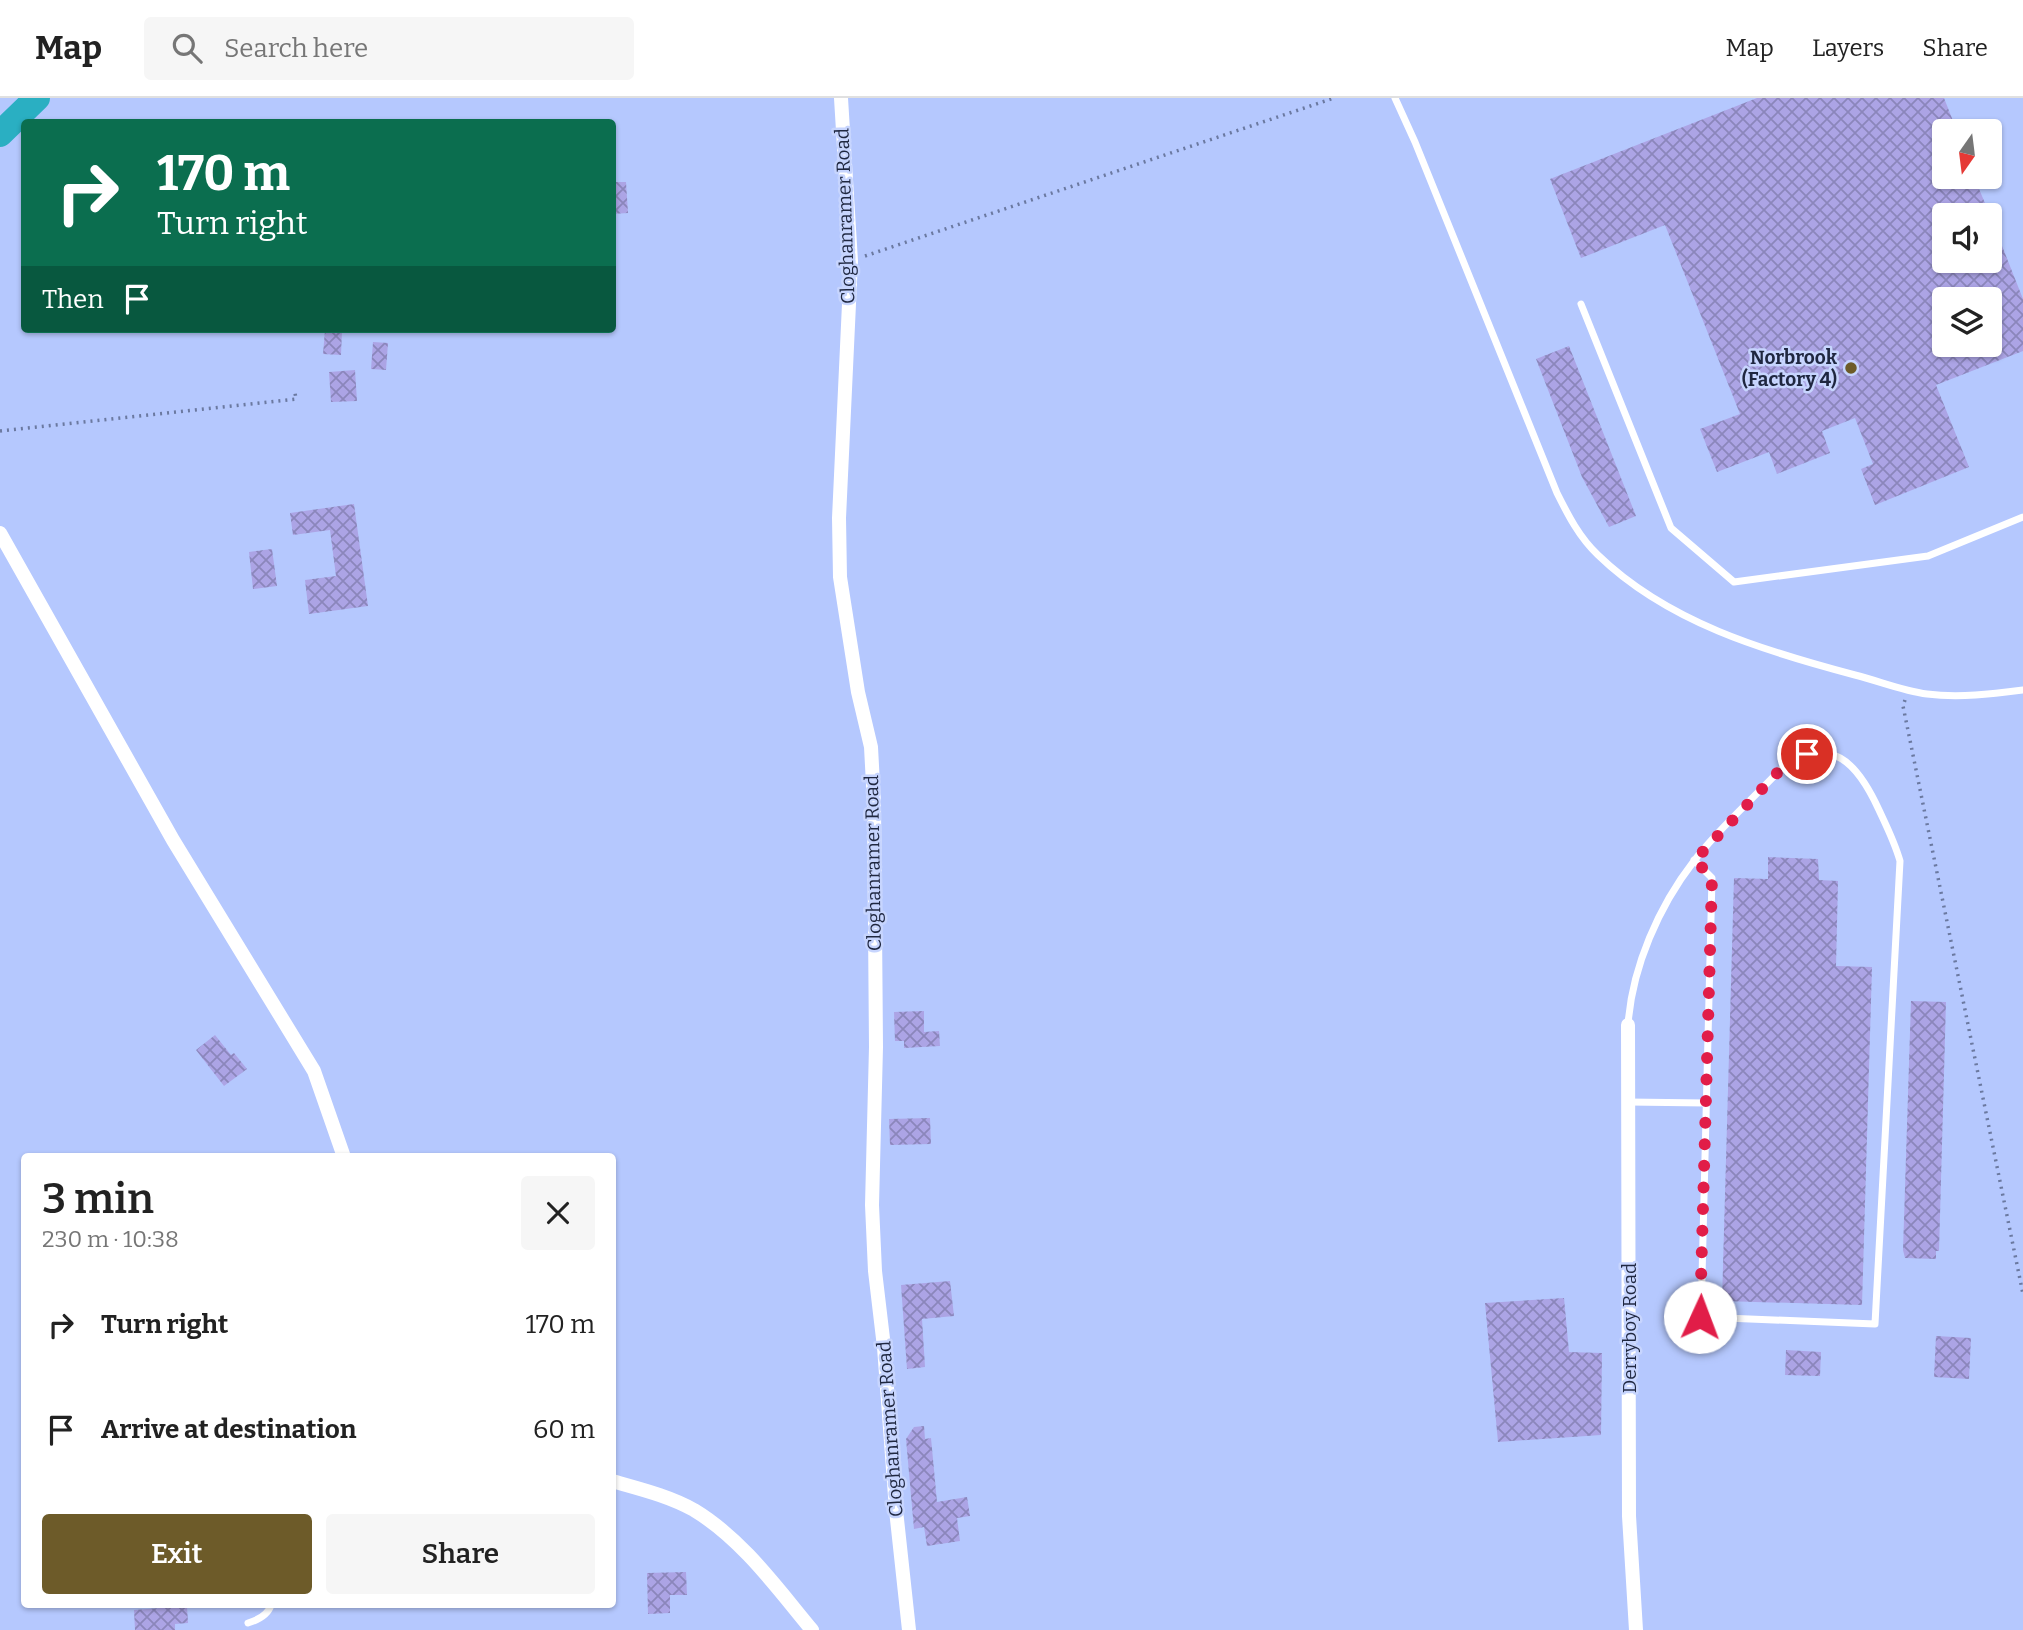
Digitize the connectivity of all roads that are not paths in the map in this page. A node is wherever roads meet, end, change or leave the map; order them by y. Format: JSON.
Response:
{"nodes":[{"id":1,"x":37,"y":98,"type":"edge"},
{"id":2,"x":841,"y":98,"type":"edge"},
{"id":3,"x":1395,"y":98,"type":"edge"},
{"id":4,"x":0,"y":134,"type":"edge"},
{"id":5,"x":1581,"y":304,"type":"dead end"},
{"id":6,"x":2023,"y":517,"type":"edge"},
{"id":7,"x":0,"y":534,"type":"edge"},
{"id":8,"x":2023,"y":690,"type":"edge"},
{"id":9,"x":1695,"y":860,"type":"junction"},
{"id":10,"x":1628,"y":1025,"type":"joint"},
{"id":11,"x":1628,"y":1102,"type":"junction"},
{"id":12,"x":1706,"y":1103,"type":"junction"},
{"id":13,"x":343,"y":1153,"type":"edge"},
{"id":14,"x":616,"y":1481,"type":"edge"},
{"id":15,"x":270,"y":1608,"type":"edge"},
{"id":16,"x":248,"y":1623,"type":"dead end"},
{"id":17,"x":813,"y":1630,"type":"edge"},
{"id":18,"x":909,"y":1630,"type":"edge"},
{"id":19,"x":1636,"y":1630,"type":"edge"}],
"edges":[{"from":1,"to":4,"type":"highway"},
{"from":2,"to":18,"type":"street","name":"Cloghanramer Road"},
{"from":3,"to":8,"type":"lane"},
{"from":5,"to":6,"type":"lane"},
{"from":7,"to":13,"type":"street"},
{"from":9,"to":10,"type":"lane"},
{"from":9,"to":12,"type":"lane"},
{"from":9,"to":12,"type":"lane"},
{"from":10,"to":11,"type":"street","name":"Derryboy Road"},
{"from":11,"to":12,"type":"lane"},
{"from":11,"to":19,"type":"street","name":"Derryboy Road"},
{"from":14,"to":17,"type":"street"},
{"from":15,"to":16,"type":"lane"}]}
